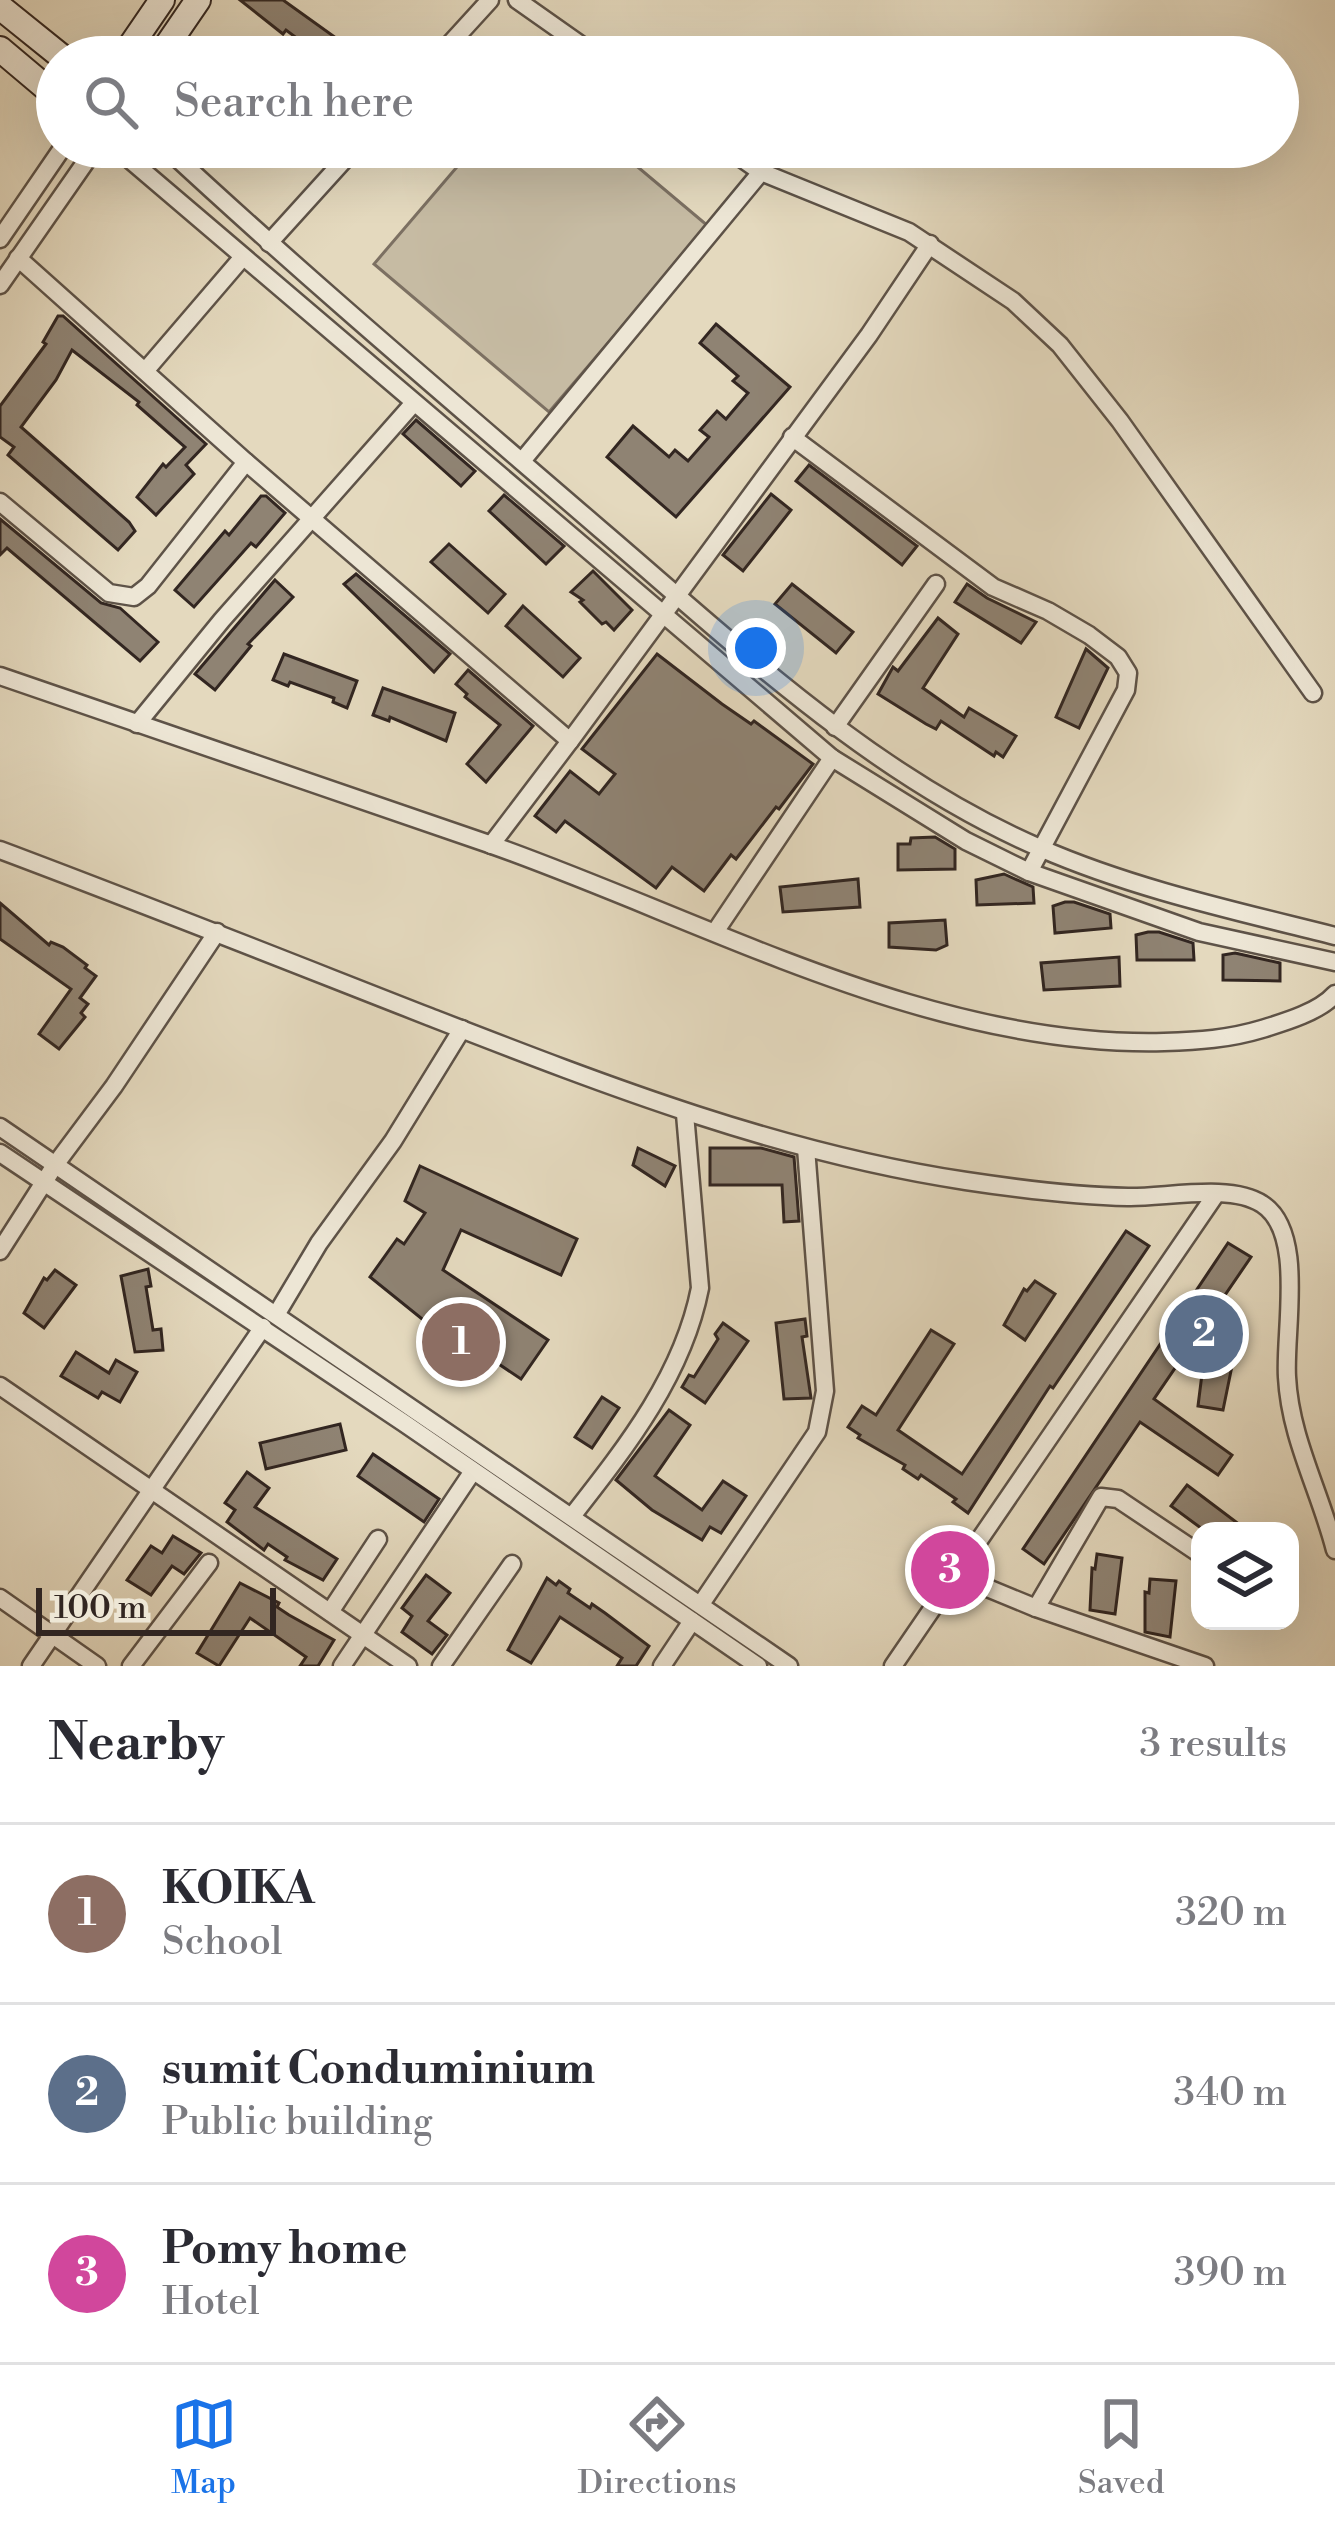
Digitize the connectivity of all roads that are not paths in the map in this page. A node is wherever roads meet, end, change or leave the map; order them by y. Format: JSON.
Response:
{"nodes":[{"id":1,"x":162,"y":0,"type":"edge"},
{"id":2,"x":198,"y":0,"type":"edge"},
{"id":3,"x":490,"y":0,"type":"edge"},
{"id":4,"x":517,"y":0,"type":"edge"},
{"id":5,"x":0,"y":7,"type":"edge"},
{"id":6,"x":36,"y":36,"type":"edge"},
{"id":7,"x":138,"y":36,"type":"edge"},
{"id":8,"x":173,"y":36,"type":"edge"},
{"id":9,"x":457,"y":36,"type":"edge"},
{"id":10,"x":568,"y":36,"type":"edge"},
{"id":11,"x":0,"y":49,"type":"edge"},
{"id":12,"x":36,"y":79,"type":"edge"},
{"id":13,"x":48,"y":168,"type":"edge"},
{"id":14,"x":82,"y":168,"type":"edge"},
{"id":15,"x":139,"y":168,"type":"edge"},
{"id":16,"x":188,"y":168,"type":"edge"},
{"id":17,"x":337,"y":168,"type":"edge"},
{"id":18,"x":754,"y":168,"type":"edge"},
{"id":19,"x":760,"y":172,"type":"junction"},
{"id":20,"x":0,"y":239,"type":"edge"},
{"id":21,"x":268,"y":243,"type":"junction"},
{"id":22,"x":930,"y":244,"type":"junction"},
{"id":23,"x":18,"y":257,"type":"junction"},
{"id":24,"x":242,"y":258,"type":"junction"},
{"id":25,"x":0,"y":285,"type":"edge"},
{"id":26,"x":146,"y":370,"type":"junction"},
{"id":27,"x":412,"y":405,"type":"junction"},
{"id":28,"x":792,"y":437,"type":"junction"},
{"id":29,"x":522,"y":461,"type":"junction"},
{"id":30,"x":246,"y":462,"type":"junction"},
{"id":31,"x":0,"y":502,"type":"edge"},
{"id":32,"x":313,"y":519,"type":"junction"},
{"id":33,"x":936,"y":584,"type":"dead end"},
{"id":34,"x":678,"y":596,"type":"junction"},
{"id":35,"x":661,"y":616,"type":"junction"},
{"id":36,"x":0,"y":676,"type":"edge"},
{"id":37,"x":1313,"y":693,"type":"dead end"},
{"id":38,"x":137,"y":724,"type":"junction"},
{"id":39,"x":835,"y":727,"type":"junction"},
{"id":40,"x":570,"y":741,"type":"junction"},
{"id":41,"x":832,"y":758,"type":"junction"},
{"id":42,"x":491,"y":845,"type":"junction"},
{"id":43,"x":1042,"y":849,"type":"junction"},
{"id":44,"x":0,"y":850,"type":"edge"},
{"id":45,"x":1029,"y":872,"type":"junction"},
{"id":46,"x":217,"y":932,"type":"junction"},
{"id":47,"x":715,"y":932,"type":"junction"},
{"id":48,"x":1335,"y":936,"type":"edge"},
{"id":49,"x":1335,"y":962,"type":"edge"},
{"id":50,"x":1335,"y":994,"type":"edge"},
{"id":51,"x":462,"y":1030,"type":"junction"},
{"id":52,"x":685,"y":1114,"type":"junction"},
{"id":53,"x":0,"y":1127,"type":"edge"},
{"id":54,"x":806,"y":1148,"type":"junction"},
{"id":55,"x":0,"y":1153,"type":"edge"},
{"id":56,"x":55,"y":1165,"type":"junction"},
{"id":57,"x":45,"y":1185,"type":"junction"},
{"id":58,"x":1216,"y":1194,"type":"junction"},
{"id":59,"x":0,"y":1251,"type":"edge"},
{"id":60,"x":269,"y":1322,"type":"junction"},
{"id":61,"x":0,"y":1386,"type":"edge"},
{"id":62,"x":473,"y":1471,"type":"junction"},
{"id":63,"x":528,"y":1485,"type":"junction"},
{"id":64,"x":151,"y":1489,"type":"junction"},
{"id":65,"x":516,"y":1501,"type":"junction"},
{"id":66,"x":573,"y":1515,"type":"junction"},
{"id":67,"x":377,"y":1539,"type":"dead end"},
{"id":68,"x":1191,"y":1548,"type":"edge"},
{"id":69,"x":1335,"y":1550,"type":"edge"},
{"id":70,"x":209,"y":1563,"type":"dead end"},
{"id":71,"x":512,"y":1564,"type":"dead end"},
{"id":72,"x":956,"y":1575,"type":"junction"},
{"id":73,"x":0,"y":1598,"type":"edge"},
{"id":74,"x":1036,"y":1609,"type":"junction"},
{"id":75,"x":330,"y":1612,"type":"junction"},
{"id":76,"x":696,"y":1612,"type":"junction"},
{"id":77,"x":52,"y":1635,"type":"junction"},
{"id":78,"x":363,"y":1636,"type":"junction"},
{"id":79,"x":31,"y":1666,"type":"edge"},
{"id":80,"x":98,"y":1666,"type":"edge"},
{"id":81,"x":131,"y":1666,"type":"edge"},
{"id":82,"x":342,"y":1666,"type":"edge"},
{"id":83,"x":408,"y":1666,"type":"edge"},
{"id":84,"x":441,"y":1666,"type":"edge"},
{"id":85,"x":662,"y":1666,"type":"edge"},
{"id":86,"x":758,"y":1666,"type":"edge"},
{"id":87,"x":789,"y":1666,"type":"edge"},
{"id":88,"x":893,"y":1666,"type":"edge"},
{"id":89,"x":1205,"y":1666,"type":"edge"}],
"edges":[{"from":1,"to":7,"type":"main road"},
{"from":2,"to":8,"type":"main road"},
{"from":3,"to":9,"type":"street"},
{"from":4,"to":10,"type":"street"},
{"from":5,"to":6,"type":"main road"},
{"from":11,"to":12,"type":"main road"},
{"from":13,"to":20,"type":"street"},
{"from":14,"to":23,"type":"street"},
{"from":15,"to":24,"type":"street"},
{"from":16,"to":21,"type":"street"},
{"from":17,"to":21,"type":"street"},
{"from":18,"to":19,"type":"street"},
{"from":19,"to":22,"type":"street"},
{"from":19,"to":29,"type":"street"},
{"from":21,"to":29,"type":"street"},
{"from":22,"to":28,"type":"street"},
{"from":22,"to":37,"type":"street"},
{"from":23,"to":25,"type":"street"},
{"from":23,"to":26,"type":"street"},
{"from":24,"to":26,"type":"street"},
{"from":24,"to":27,"type":"street"},
{"from":26,"to":30,"type":"street"},
{"from":27,"to":32,"type":"street"},
{"from":27,"to":35,"type":"street"},
{"from":28,"to":34,"type":"street"},
{"from":28,"to":43,"type":"street"},
{"from":29,"to":34,"type":"street"},
{"from":30,"to":31,"type":"street"},
{"from":30,"to":32,"type":"street"},
{"from":32,"to":38,"type":"street"},
{"from":32,"to":40,"type":"street"},
{"from":33,"to":39,"type":"street"},
{"from":34,"to":35,"type":"street"},
{"from":34,"to":39,"type":"street"},
{"from":35,"to":40,"type":"street"},
{"from":35,"to":41,"type":"street"},
{"from":36,"to":38,"type":"street"},
{"from":38,"to":42,"type":"street"},
{"from":39,"to":43,"type":"street"},
{"from":40,"to":42,"type":"street"},
{"from":41,"to":45,"type":"street"},
{"from":41,"to":47,"type":"street"},
{"from":42,"to":47,"type":"street"},
{"from":43,"to":45,"type":"street"},
{"from":43,"to":48,"type":"street"},
{"from":44,"to":46,"type":"street"},
{"from":45,"to":49,"type":"street"},
{"from":46,"to":51,"type":"street"},
{"from":46,"to":56,"type":"street"},
{"from":47,"to":50,"type":"street"},
{"from":51,"to":52,"type":"street"},
{"from":51,"to":60,"type":"street"},
{"from":52,"to":54,"type":"street"},
{"from":52,"to":66,"type":"street"},
{"from":53,"to":56,"type":"street"},
{"from":54,"to":58,"type":"street"},
{"from":54,"to":76,"type":"street"},
{"from":55,"to":57,"type":"street"},
{"from":56,"to":57,"type":"street"},
{"from":56,"to":60,"type":"street"},
{"from":57,"to":59,"type":"street"},
{"from":57,"to":60,"type":"street"},
{"from":58,"to":69,"type":"street"},
{"from":58,"to":72,"type":"street"},
{"from":60,"to":62,"type":"street"},
{"from":60,"to":63,"type":"street"},
{"from":60,"to":64,"type":"street"},
{"from":61,"to":64,"type":"street"},
{"from":62,"to":65,"type":"street"},
{"from":62,"to":78,"type":"street"},
{"from":63,"to":65,"type":"street"},
{"from":63,"to":66,"type":"street"},
{"from":64,"to":75,"type":"street"},
{"from":64,"to":77,"type":"street"},
{"from":65,"to":76,"type":"street"},
{"from":66,"to":76,"type":"street"},
{"from":67,"to":75,"type":"street"},
{"from":68,"to":74,"type":"street"},
{"from":70,"to":81,"type":"street"},
{"from":71,"to":84,"type":"street"},
{"from":72,"to":74,"type":"street"},
{"from":72,"to":88,"type":"street"},
{"from":73,"to":77,"type":"street"},
{"from":74,"to":89,"type":"street"},
{"from":75,"to":78,"type":"street"},
{"from":76,"to":85,"type":"street"},
{"from":76,"to":86,"type":"street"},
{"from":76,"to":87,"type":"street"},
{"from":77,"to":79,"type":"street"},
{"from":77,"to":80,"type":"street"},
{"from":78,"to":82,"type":"street"},
{"from":78,"to":83,"type":"street"}]}
